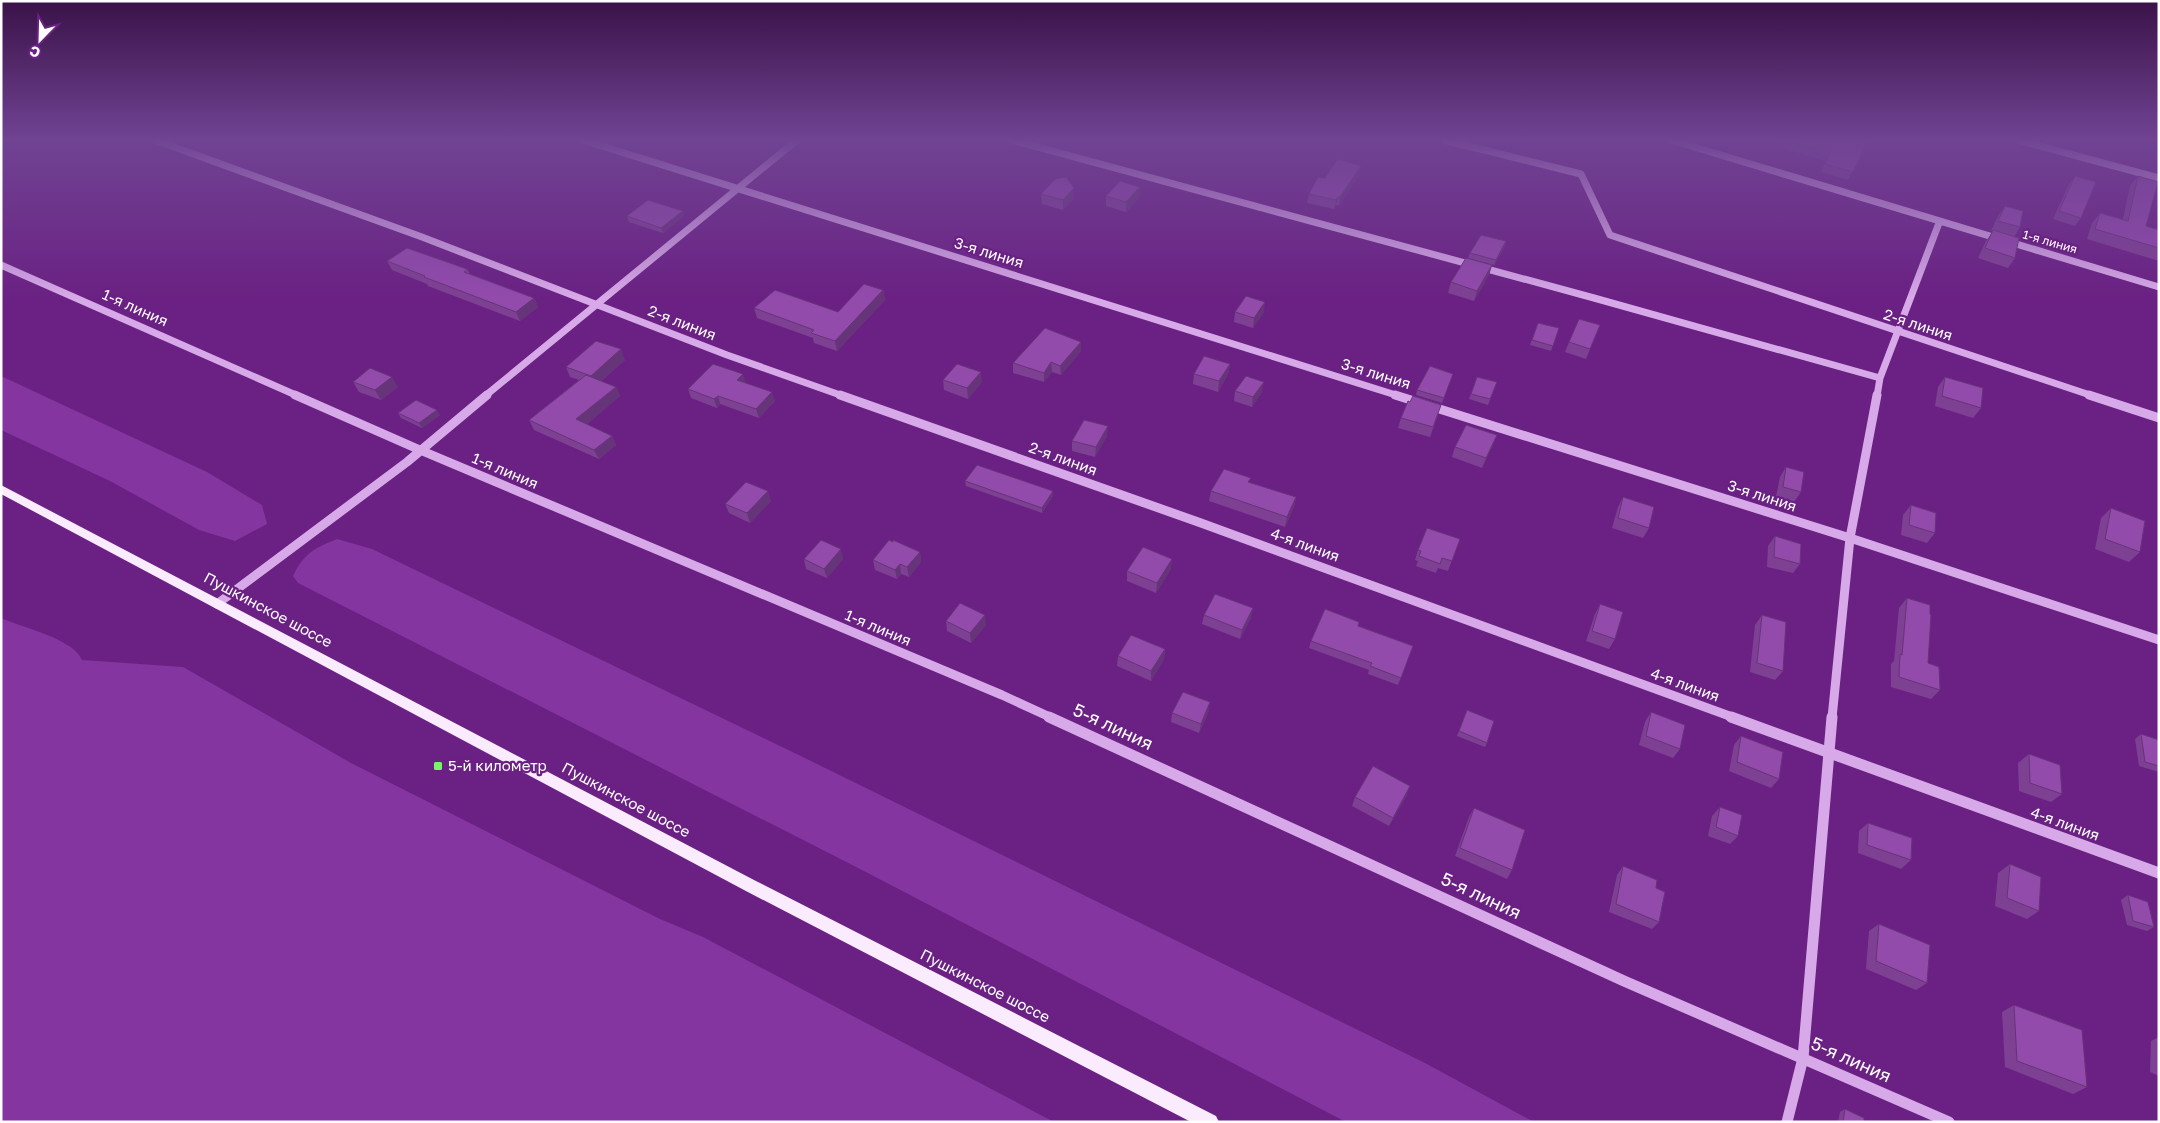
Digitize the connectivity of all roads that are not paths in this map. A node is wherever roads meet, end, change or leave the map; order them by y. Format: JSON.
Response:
{"nodes":[{"id":1,"x":299,"y":192,"type":"edge"},
{"id":2,"x":734,"y":192,"type":"edge"},
{"id":3,"x":749,"y":192,"type":"edge"},
{"id":4,"x":1205,"y":192,"type":"edge"},
{"id":5,"x":1590,"y":192,"type":"edge"},
{"id":6,"x":1841,"y":192,"type":"edge"},
{"id":7,"x":1939,"y":222,"type":"junction"},
{"id":8,"x":1670,"y":255,"type":"joint"},
{"id":9,"x":1,"y":265,"type":"edge"},
{"id":10,"x":2159,"y":287,"type":"edge"},
{"id":11,"x":1594,"y":298,"type":"joint"},
{"id":12,"x":594,"y":305,"type":"junction"},
{"id":13,"x":1897,"y":332,"type":"junction"},
{"id":14,"x":1880,"y":378,"type":"junction"},
{"id":15,"x":2159,"y":418,"type":"edge"},
{"id":16,"x":420,"y":450,"type":"junction"},
{"id":17,"x":1,"y":489,"type":"edge"},
{"id":18,"x":1201,"y":523,"type":"joint"},
{"id":19,"x":1850,"y":538,"type":"junction"},
{"id":20,"x":217,"y":604,"type":"junction"},
{"id":21,"x":2159,"y":640,"type":"edge"},
{"id":22,"x":1002,"y":695,"type":"joint"},
{"id":23,"x":1828,"y":753,"type":"junction"},
{"id":24,"x":2159,"y":873,"type":"edge"},
{"id":25,"x":1803,"y":1058,"type":"junction"},
{"id":26,"x":1210,"y":1122,"type":"edge"},
{"id":27,"x":1787,"y":1122,"type":"edge"},
{"id":28,"x":1948,"y":1122,"type":"edge"}],
"edges":[{"from":1,"to":12,"type":"street","name":"2-я линия"},
{"from":2,"to":12,"type":"street"},
{"from":3,"to":19,"type":"street","name":"3-я линия"},
{"from":4,"to":11,"type":"street"},
{"from":5,"to":8,"type":"street"},
{"from":6,"to":7,"type":"street","name":"1-я линия"},
{"from":7,"to":10,"type":"street","name":"1-я линия"},
{"from":7,"to":13,"type":"street"},
{"from":8,"to":13,"type":"street","name":"2-я линия"},
{"from":9,"to":16,"type":"street","name":"1-я линия"},
{"from":11,"to":14,"type":"street"},
{"from":12,"to":16,"type":"street"},
{"from":12,"to":18,"type":"street","name":"2-я линия"},
{"from":13,"to":14,"type":"street"},
{"from":13,"to":15,"type":"street","name":"2-я линия"},
{"from":14,"to":19,"type":"street"},
{"from":16,"to":20,"type":"street"},
{"from":16,"to":22,"type":"street","name":"1-я линия"},
{"from":17,"to":20,"type":"main road","name":"Пушкинское шоссе"},
{"from":18,"to":23,"type":"street","name":"4-я линия"},
{"from":19,"to":21,"type":"street","name":"3-я линия"},
{"from":19,"to":23,"type":"street"},
{"from":20,"to":26,"type":"main road","name":"Пушкинское шоссе"},
{"from":22,"to":25,"type":"street","name":"5-я линия"},
{"from":23,"to":24,"type":"street","name":"4-я линия"},
{"from":23,"to":25,"type":"street"},
{"from":25,"to":27,"type":"street"},
{"from":25,"to":28,"type":"street","name":"5-я линия"}]}
